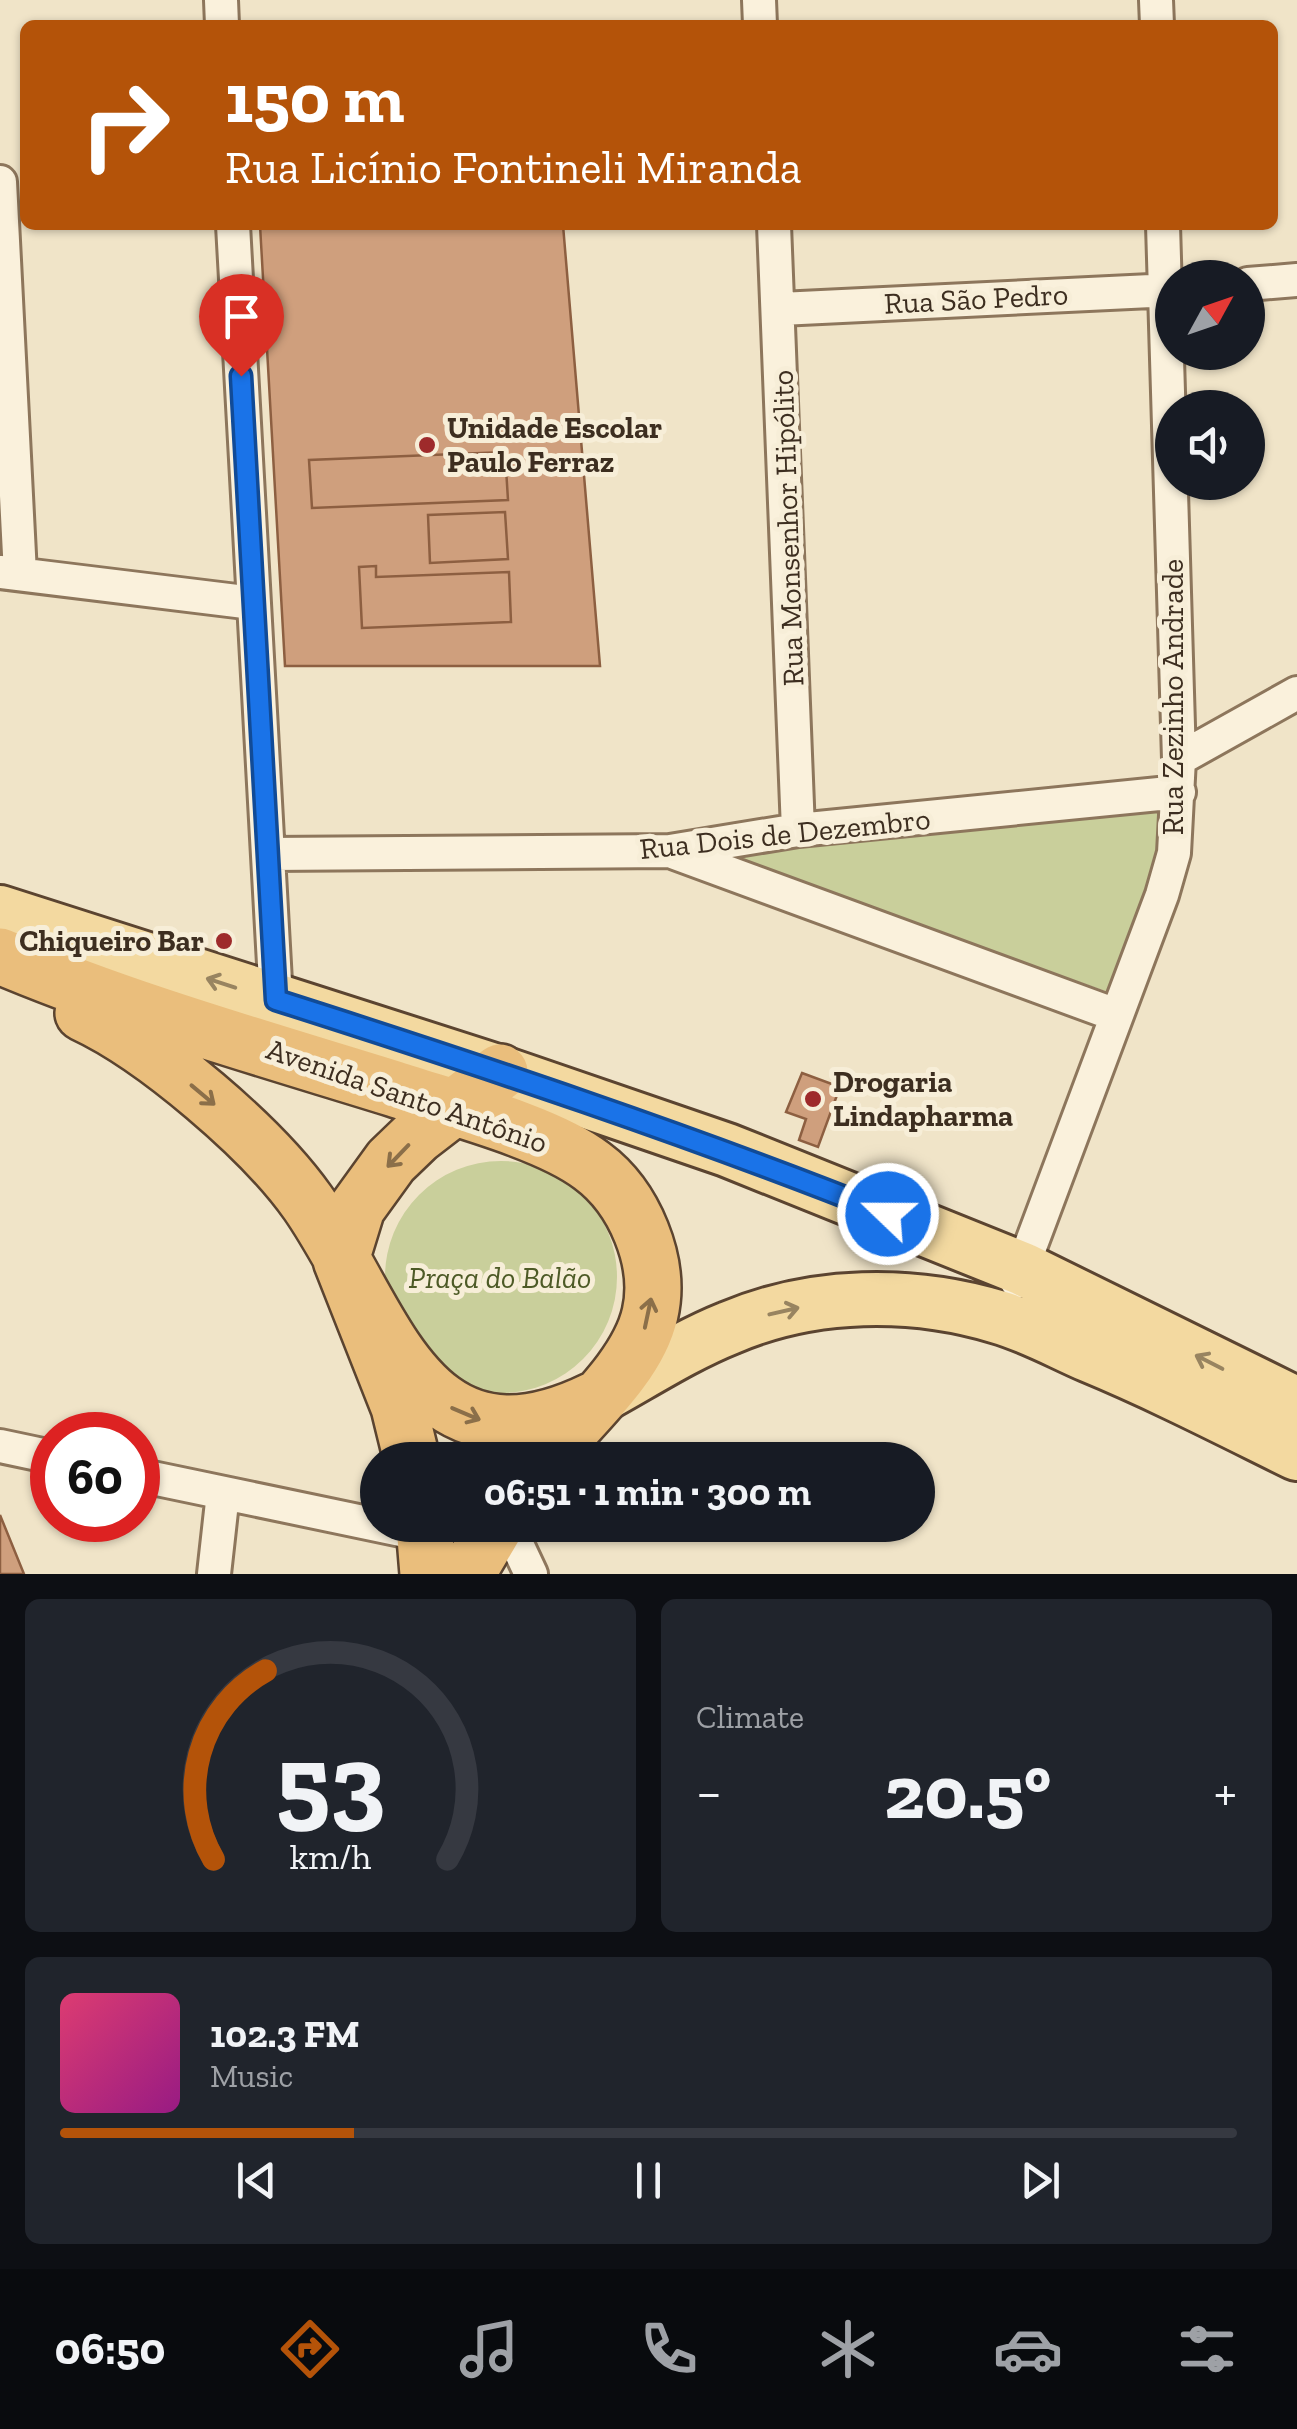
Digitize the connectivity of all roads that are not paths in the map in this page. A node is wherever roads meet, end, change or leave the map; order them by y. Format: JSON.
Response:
{"nodes":[{"id":1,"x":0,"y":182,"type":"edge"},
{"id":2,"x":233,"y":230,"type":"edge"},
{"id":3,"x":774,"y":230,"type":"edge"},
{"id":4,"x":1162,"y":230,"type":"edge"},
{"id":5,"x":1165,"y":260,"type":"edge"},
{"id":6,"x":1297,"y":280,"type":"edge"},
{"id":7,"x":1265,"y":283,"type":"edge"},
{"id":8,"x":1155,"y":291,"type":"edge"},
{"id":9,"x":780,"y":309,"type":"junction"},
{"id":10,"x":1170,"y":370,"type":"edge"},
{"id":11,"x":10,"y":573,"type":"edge"},
{"id":12,"x":253,"y":604,"type":"junction"},
{"id":13,"x":1297,"y":693,"type":"edge"},
{"id":14,"x":1180,"y":759,"type":"junction"},
{"id":15,"x":1179,"y":792,"type":"junction"},
{"id":16,"x":798,"y":830,"type":"junction"},
{"id":17,"x":670,"y":851,"type":"junction"},
{"id":18,"x":269,"y":854,"type":"junction"},
{"id":19,"x":0,"y":912,"type":"edge"},
{"id":20,"x":0,"y":956,"type":"edge"},
{"id":21,"x":0,"y":974,"type":"edge"},
{"id":22,"x":276,"y":1000,"type":"junction"},
{"id":23,"x":1116,"y":1015,"type":"junction"},
{"id":24,"x":500,"y":1072,"type":"junction"},
{"id":25,"x":455,"y":1108,"type":"junction"},
{"id":26,"x":340,"y":1260,"type":"junction"},
{"id":27,"x":1023,"y":1270,"type":"junction"},
{"id":28,"x":1001,"y":1318,"type":"junction"},
{"id":29,"x":601,"y":1396,"type":"junction"},
{"id":30,"x":1297,"y":1404,"type":"edge"},
{"id":31,"x":408,"y":1442,"type":"edge"},
{"id":32,"x":560,"y":1442,"type":"edge"},
{"id":33,"x":0,"y":1446,"type":"edge"},
{"id":34,"x":30,"y":1452,"type":"edge"},
{"id":35,"x":1297,"y":1454,"type":"edge"},
{"id":36,"x":160,"y":1480,"type":"edge"},
{"id":37,"x":223,"y":1493,"type":"junction"},
{"id":38,"x":486,"y":1542,"type":"edge"},
{"id":39,"x":516,"y":1542,"type":"edge"},
{"id":40,"x":426,"y":1545,"type":"edge"},
{"id":41,"x":214,"y":1574,"type":"edge"},
{"id":42,"x":467,"y":1574,"type":"edge"},
{"id":43,"x":531,"y":1574,"type":"edge"}],
"edges":[{"from":1,"to":11,"type":"street"},
{"from":2,"to":12,"type":"street"},
{"from":3,"to":9,"type":"street","name":"Rua Monsenhor Hipólito"},
{"from":4,"to":5,"type":"street","name":"Rua Zezinho Andrade"},
{"from":6,"to":7,"type":"street"},
{"from":8,"to":9,"type":"street","name":"Rua São Pedro"},
{"from":9,"to":16,"type":"street","name":"Rua Monsenhor Hipólito"},
{"from":10,"to":14,"type":"street","name":"Rua Zezinho Andrade"},
{"from":11,"to":12,"type":"street"},
{"from":12,"to":18,"type":"street"},
{"from":13,"to":14,"type":"street"},
{"from":14,"to":15,"type":"street","name":"Rua Zezinho Andrade"},
{"from":15,"to":16,"type":"street","name":"Rua Dois de Dezembro"},
{"from":15,"to":23,"type":"street","name":"Rua Zezinho Andrade"},
{"from":16,"to":17,"type":"street","name":"Rua Dois de Dezembro"},
{"from":17,"to":18,"type":"street","name":"Rua Dois de Dezembro"},
{"from":17,"to":23,"type":"street"},
{"from":18,"to":22,"type":"street"},
{"from":22,"to":19,"type":"main road","name":"Avenida Santo Antônio","one_way":true},
{"from":20,"to":25,"type":"highway","name":"Avenida Santo Antônio"},
{"from":21,"to":26,"type":"highway","one_way":true},
{"from":22,"to":24,"type":"main road","name":"Avenida Santo Antônio"},
{"from":23,"to":27,"type":"street","name":"Rua Zezinho Andrade"},
{"from":24,"to":25,"type":"highway"},
{"from":24,"to":27,"type":"main road","name":"Avenida Santo Antônio"},
{"from":25,"to":26,"type":"highway","one_way":true},
{"from":29,"to":25,"type":"highway","name":"Avenida Santo Antônio","one_way":true},
{"from":26,"to":29,"type":"highway","one_way":true},
{"from":26,"to":31,"type":"highway"},
{"from":27,"to":28,"type":"street","name":"Rua Zezinho Andrade"},
{"from":30,"to":27,"type":"main road","name":"Avenida Santo Antônio","one_way":true},
{"from":29,"to":28,"type":"main road","one_way":true},
{"from":28,"to":35,"type":"main road"},
{"from":29,"to":32,"type":"highway","name":"Avenida Santo Antônio"},
{"from":33,"to":34,"type":"street"},
{"from":36,"to":37,"type":"street"},
{"from":37,"to":40,"type":"street"},
{"from":37,"to":41,"type":"street"},
{"from":38,"to":42,"type":"highway"},
{"from":39,"to":43,"type":"street"}]}
